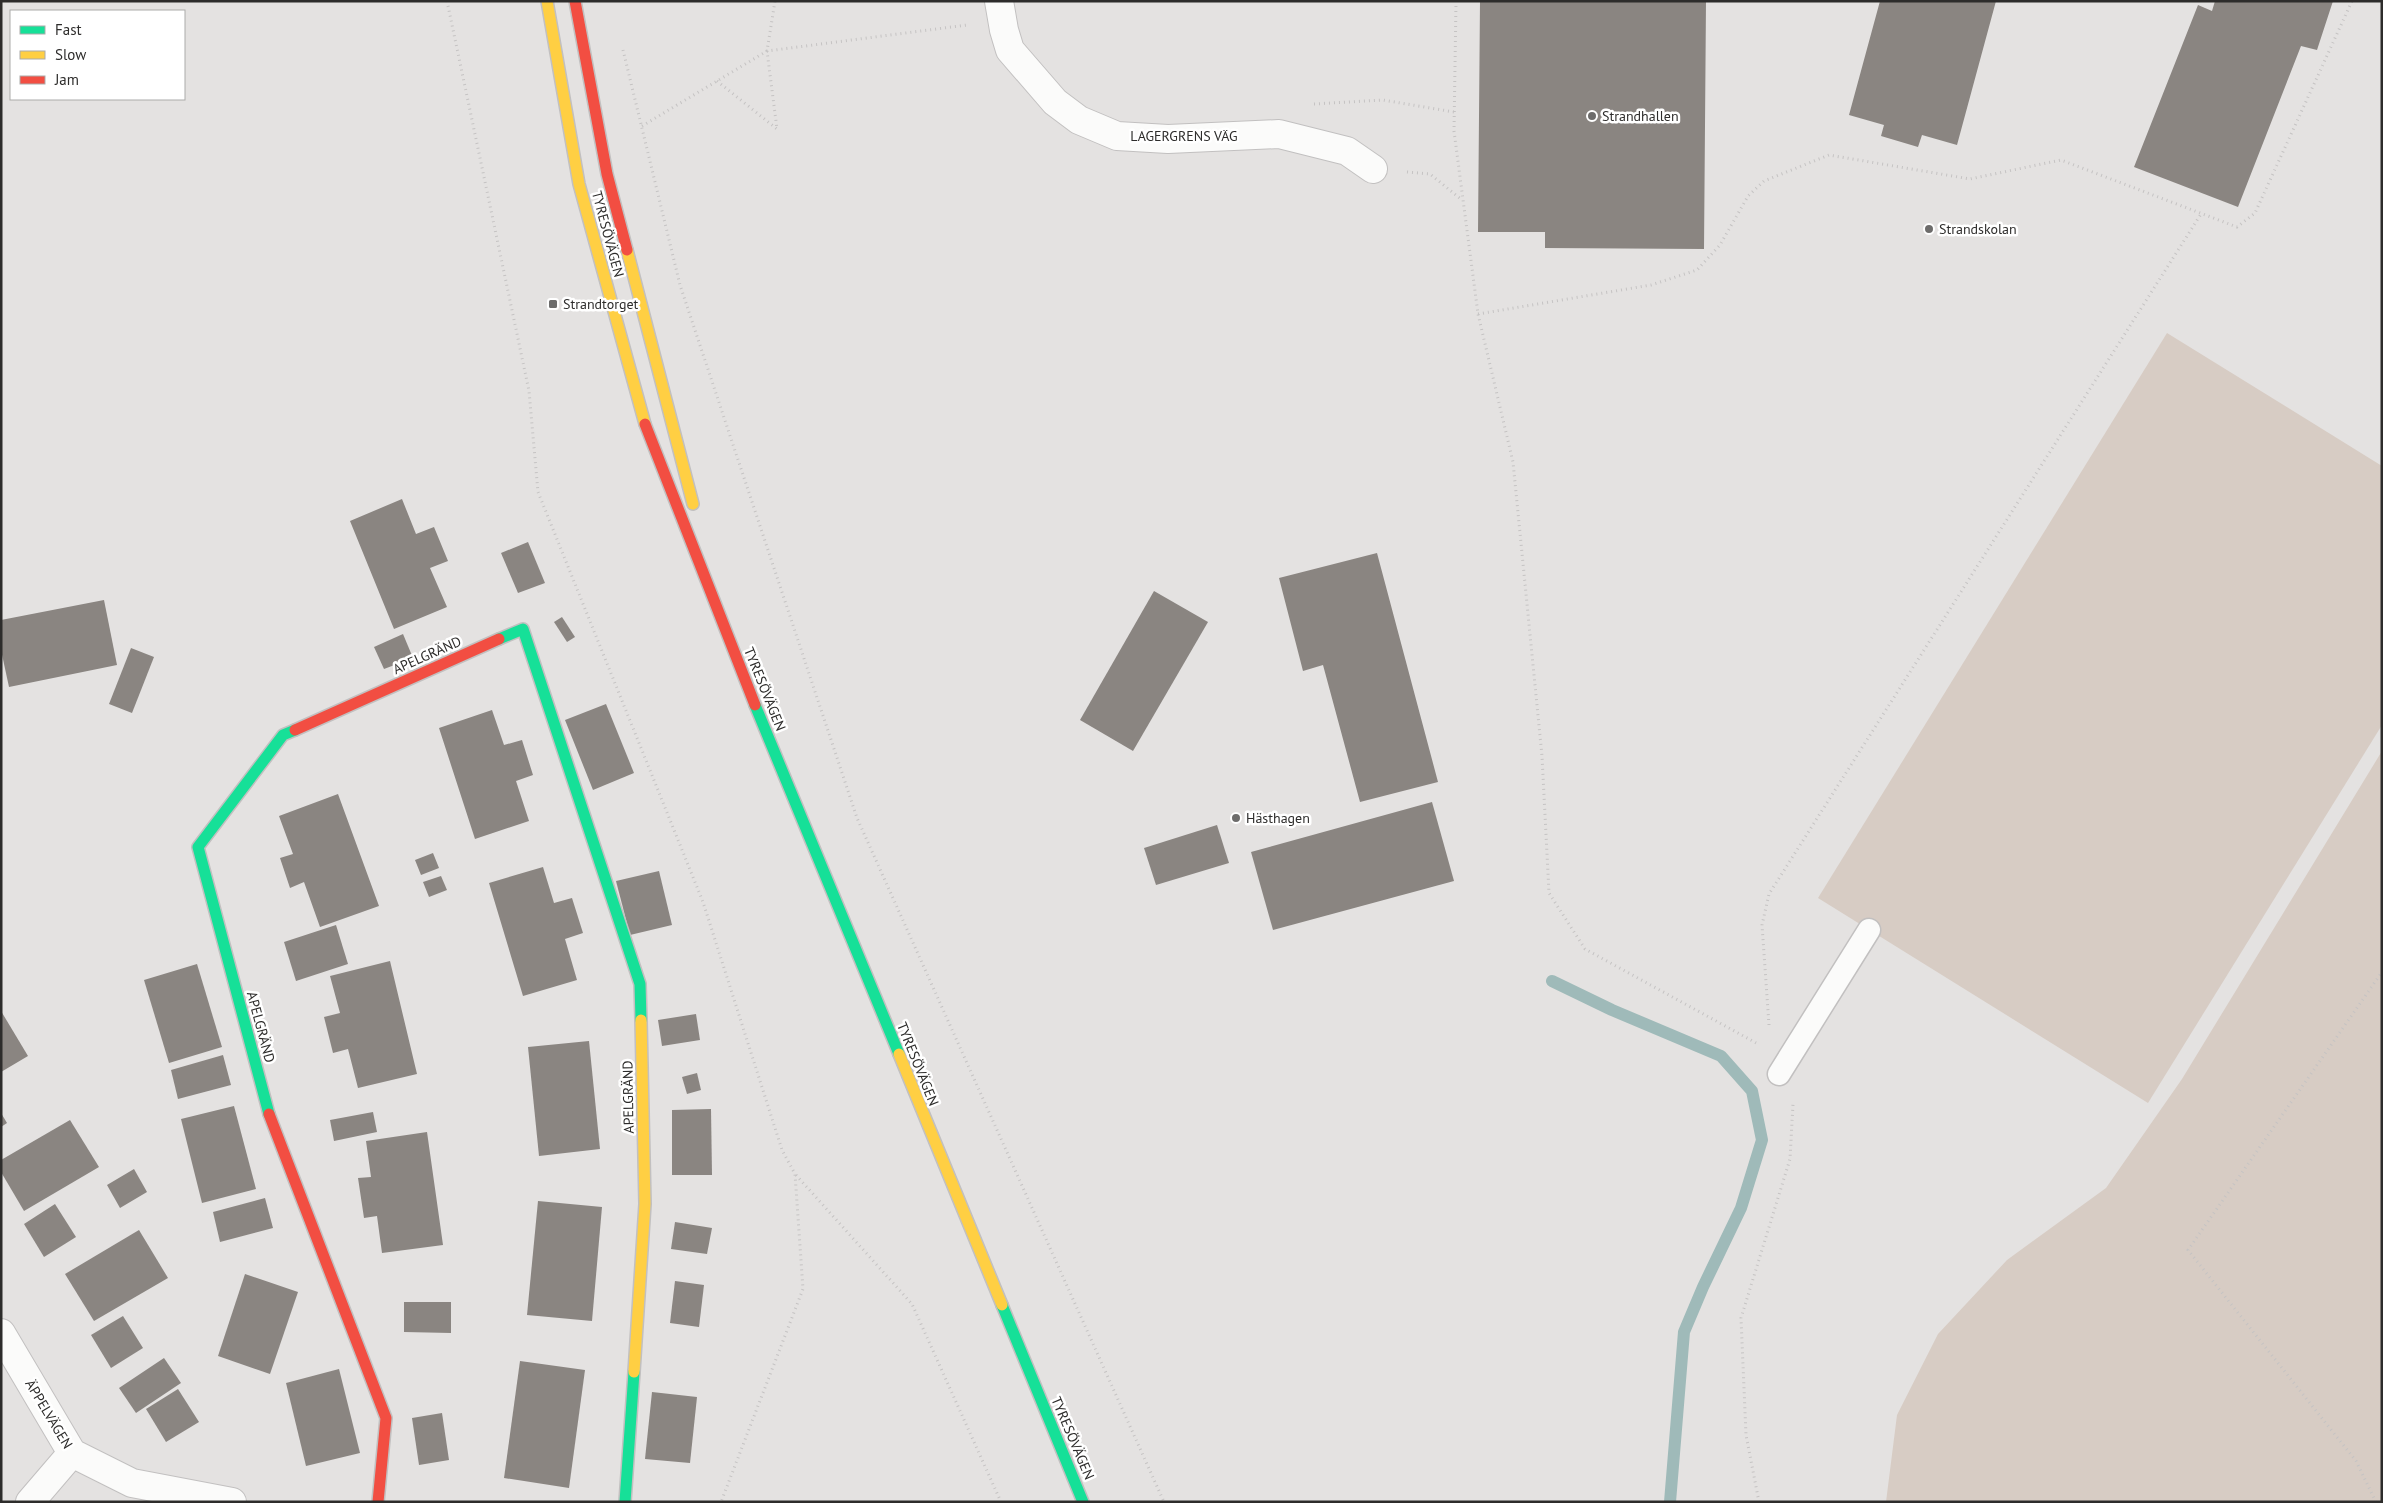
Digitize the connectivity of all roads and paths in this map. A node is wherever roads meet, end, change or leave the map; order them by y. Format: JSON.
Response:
{"nodes":[{"id":1,"x":447,"y":1,"type":"edge"},
{"id":2,"x":547,"y":1,"type":"edge"},
{"id":3,"x":575,"y":1,"type":"edge"},
{"id":4,"x":775,"y":1,"type":"edge"},
{"id":5,"x":1456,"y":1,"type":"edge"},
{"id":6,"x":2352,"y":1,"type":"edge"},
{"id":7,"x":1001,"y":11,"type":"edge"},
{"id":8,"x":623,"y":49,"type":"dead end"},
{"id":9,"x":767,"y":51,"type":"junction"},
{"id":10,"x":717,"y":81,"type":"junction"},
{"id":11,"x":1309,"y":104,"type":"dead end"},
{"id":12,"x":1454,"y":112,"type":"junction"},
{"id":13,"x":642,"y":126,"type":"junction"},
{"id":14,"x":1373,"y":169,"type":"joint"},
{"id":15,"x":1462,"y":200,"type":"junction"},
{"id":16,"x":2200,"y":214,"type":"junction"},
{"id":17,"x":1478,"y":314,"type":"junction"},
{"id":18,"x":694,"y":511,"type":"dead end"},
{"id":19,"x":699,"y":530,"type":"dead end"},
{"id":20,"x":727,"y":636,"type":"junction"},
{"id":21,"x":1869,"y":930,"type":"dead end"},
{"id":22,"x":2382,"y":972,"type":"edge"},
{"id":23,"x":1766,"y":1048,"type":"junction"},
{"id":24,"x":1779,"y":1074,"type":"junction"},
{"id":25,"x":795,"y":1174,"type":"junction"},
{"id":26,"x":1,"y":1333,"type":"edge"},
{"id":27,"x":72,"y":1453,"type":"junction"},
{"id":28,"x":30,"y":1502,"type":"edge"},
{"id":29,"x":232,"y":1502,"type":"edge"},
{"id":30,"x":378,"y":1502,"type":"edge"},
{"id":31,"x":625,"y":1502,"type":"edge"},
{"id":32,"x":720,"y":1502,"type":"edge"},
{"id":33,"x":1001,"y":1502,"type":"edge"},
{"id":34,"x":1083,"y":1502,"type":"edge"},
{"id":35,"x":1164,"y":1502,"type":"edge"},
{"id":36,"x":1759,"y":1502,"type":"edge"},
{"id":37,"x":2376,"y":1502,"type":"edge"}],
"edges":[{"from":1,"to":25,"type":"path"},
{"from":2,"to":20,"type":"main road","name":"TYRESÖVÄGEN"},
{"from":3,"to":18,"type":"main road","name":"TYRESÖVÄGEN"},
{"from":4,"to":9,"type":"path"},
{"from":5,"to":12,"type":"path"},
{"from":6,"to":16,"type":"path"},
{"from":7,"to":9,"type":"path"},
{"from":7,"to":14,"type":"street","name":"LAGERGRENS VÄG"},
{"from":8,"to":13,"type":"path"},
{"from":9,"to":10,"type":"path"},
{"from":9,"to":10,"type":"path"},
{"from":10,"to":13,"type":"path"},
{"from":11,"to":12,"type":"path"},
{"from":12,"to":15,"type":"path"},
{"from":13,"to":35,"type":"path"},
{"from":14,"to":15,"type":"path"},
{"from":15,"to":17,"type":"path"},
{"from":16,"to":17,"type":"path"},
{"from":16,"to":23,"type":"path"},
{"from":17,"to":23,"type":"path"},
{"from":19,"to":20,"type":"main road","name":"TYRESÖVÄGEN"},
{"from":20,"to":34,"type":"main road","name":"TYRESÖVÄGEN"},
{"from":21,"to":24,"type":"lane"},
{"from":22,"to":37,"type":"path"},
{"from":23,"to":24,"type":"path"},
{"from":24,"to":36,"type":"path"},
{"from":25,"to":32,"type":"path"},
{"from":25,"to":33,"type":"path"},
{"from":26,"to":27,"type":"street","name":"ÄPPELVÄGEN"},
{"from":27,"to":28,"type":"street"},
{"from":27,"to":29,"type":"street","name":"ÄPPELVÄGEN"},
{"from":30,"to":31,"type":"main road","name":"APELGRÄND"}]}
